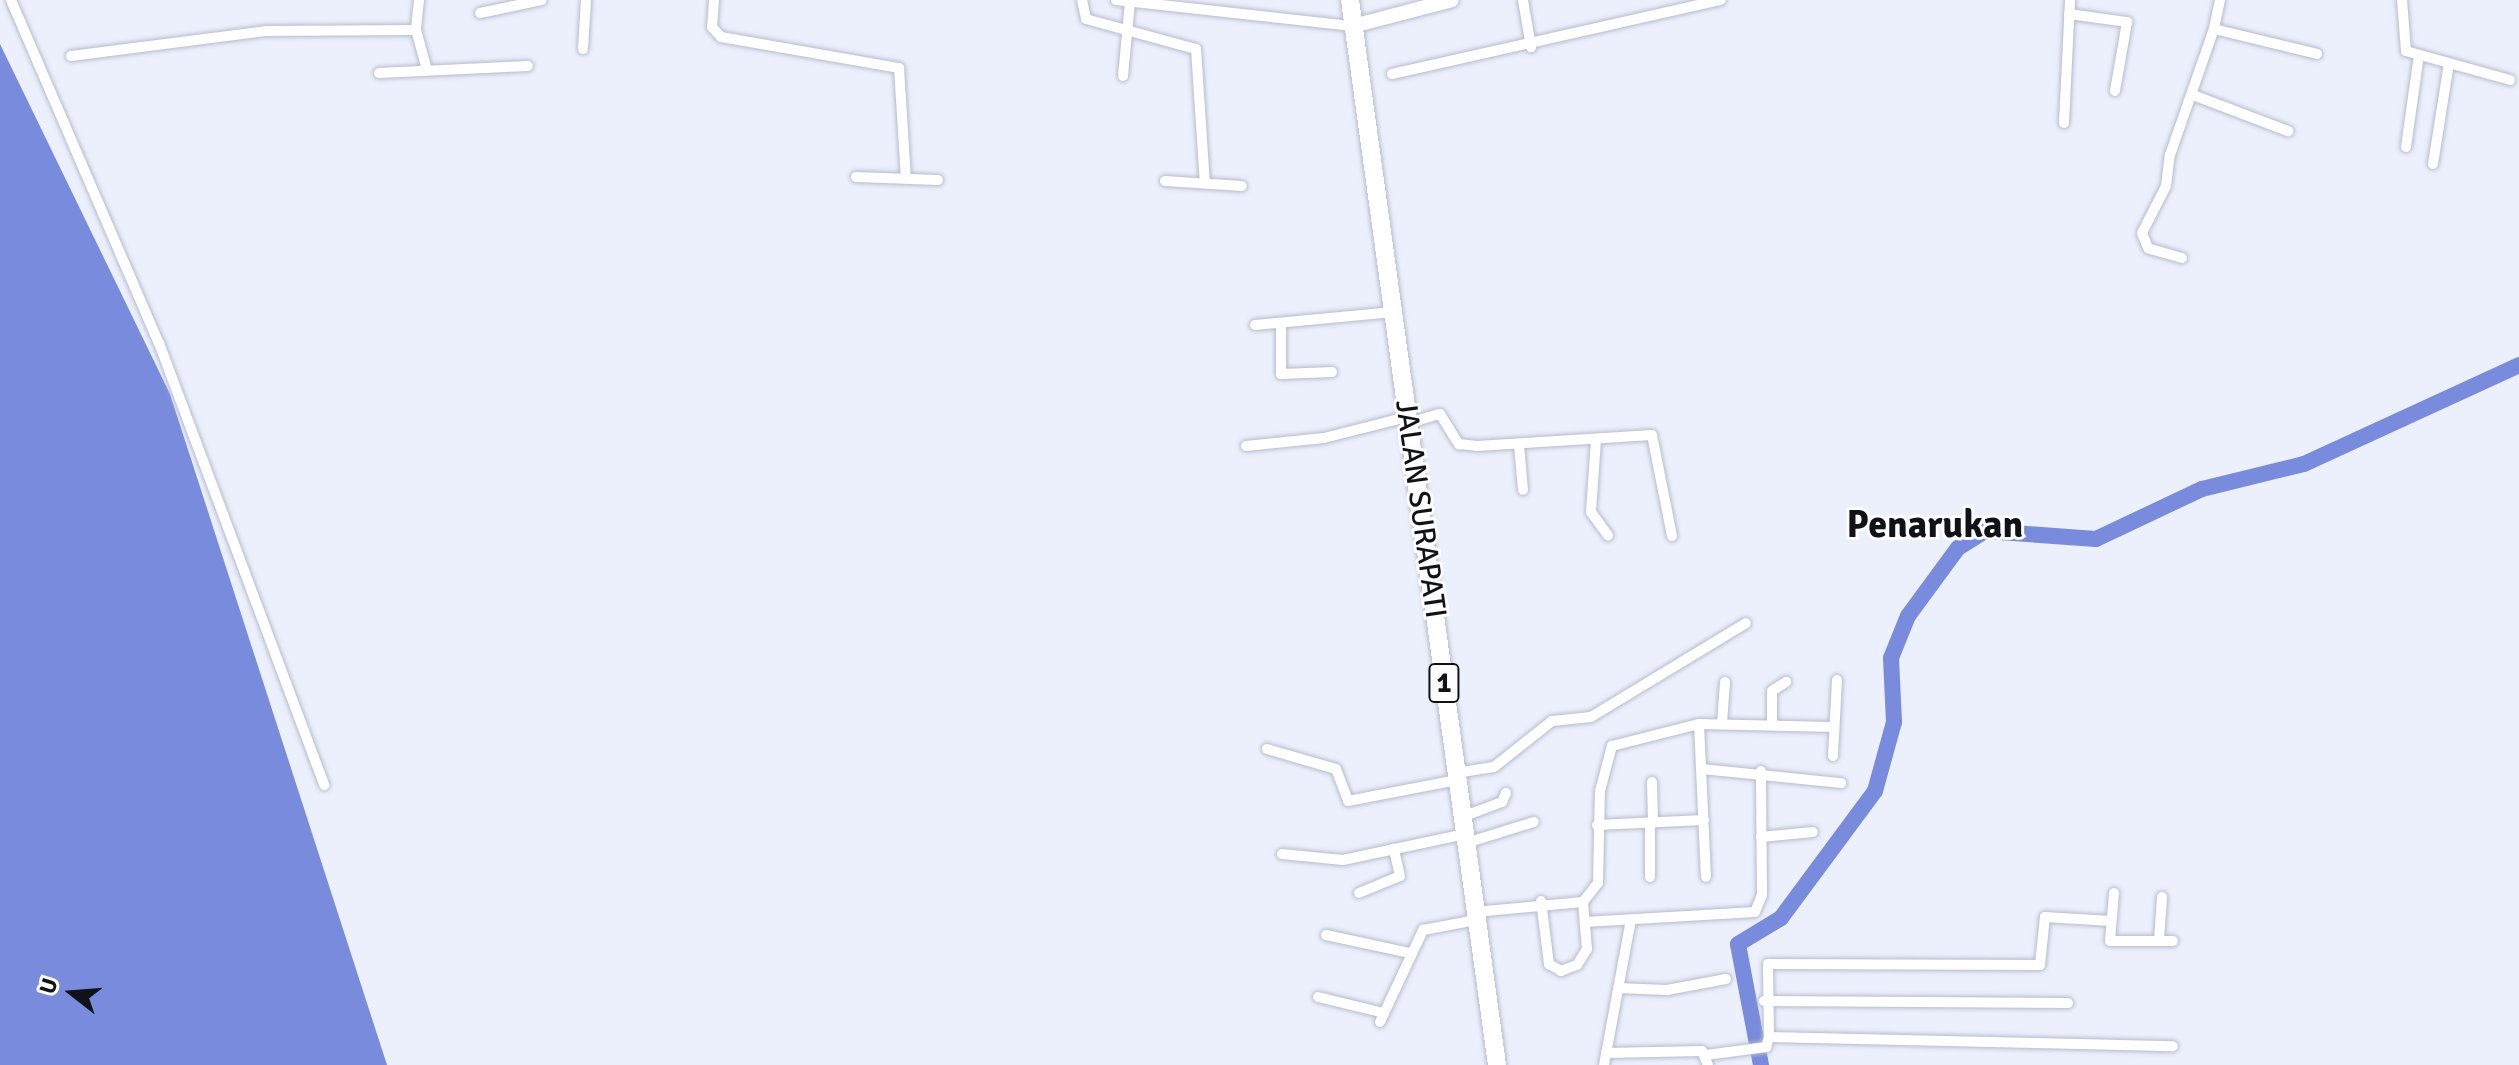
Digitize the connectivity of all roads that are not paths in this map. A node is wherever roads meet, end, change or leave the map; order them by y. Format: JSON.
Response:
{"nodes":[{"id":1,"x":11,"y":0,"type":"edge"},
{"id":2,"x":419,"y":0,"type":"edge"},
{"id":3,"x":542,"y":0,"type":"edge"},
{"id":4,"x":586,"y":0,"type":"edge"},
{"id":5,"x":714,"y":0,"type":"edge"},
{"id":6,"x":1082,"y":0,"type":"edge"},
{"id":7,"x":1122,"y":0,"type":"edge"},
{"id":8,"x":1350,"y":0,"type":"edge"},
{"id":9,"x":1452,"y":0,"type":"edge"},
{"id":10,"x":1523,"y":0,"type":"edge"},
{"id":11,"x":1721,"y":0,"type":"edge"},
{"id":12,"x":2070,"y":0,"type":"edge"},
{"id":13,"x":2220,"y":0,"type":"edge"},
{"id":14,"x":2402,"y":0,"type":"edge"},
{"id":15,"x":1708,"y":1,"type":"edge"},
{"id":16,"x":1187,"y":4,"type":"edge"},
{"id":17,"x":480,"y":13,"type":"dead end"},
{"id":18,"x":2069,"y":14,"type":"junction"},
{"id":19,"x":1353,"y":26,"type":"junction"},
{"id":20,"x":2214,"y":29,"type":"junction"},
{"id":21,"x":416,"y":30,"type":"junction"},
{"id":22,"x":1126,"y":31,"type":"junction"},
{"id":23,"x":1531,"y":47,"type":"junction"},
{"id":24,"x":583,"y":49,"type":"dead end"},
{"id":25,"x":2317,"y":54,"type":"dead end"},
{"id":26,"x":2419,"y":55,"type":"junction"},
{"id":27,"x":71,"y":56,"type":"dead end"},
{"id":28,"x":2449,"y":63,"type":"junction"},
{"id":29,"x":528,"y":66,"type":"dead end"},
{"id":30,"x":427,"y":70,"type":"junction"},
{"id":31,"x":379,"y":73,"type":"dead end"},
{"id":32,"x":1392,"y":74,"type":"dead end"},
{"id":33,"x":1123,"y":76,"type":"dead end"},
{"id":34,"x":2510,"y":80,"type":"dead end"},
{"id":35,"x":2115,"y":91,"type":"dead end"},
{"id":36,"x":2193,"y":95,"type":"junction"},
{"id":37,"x":2064,"y":123,"type":"dead end"},
{"id":38,"x":2288,"y":131,"type":"dead end"},
{"id":39,"x":2406,"y":147,"type":"dead end"},
{"id":40,"x":2433,"y":164,"type":"dead end"},
{"id":41,"x":856,"y":177,"type":"dead end"},
{"id":42,"x":906,"y":178,"type":"junction"},
{"id":43,"x":938,"y":180,"type":"dead end"},
{"id":44,"x":1165,"y":181,"type":"dead end"},
{"id":45,"x":1205,"y":183,"type":"junction"},
{"id":46,"x":1242,"y":186,"type":"dead end"},
{"id":47,"x":2182,"y":258,"type":"dead end"},
{"id":48,"x":1393,"y":312,"type":"junction"},
{"id":49,"x":1281,"y":323,"type":"junction"},
{"id":50,"x":1255,"y":325,"type":"dead end"},
{"id":51,"x":1332,"y":372,"type":"dead end"},
{"id":52,"x":1408,"y":420,"type":"junction"},
{"id":53,"x":1596,"y":440,"type":"junction"},
{"id":54,"x":1519,"y":445,"type":"junction"},
{"id":55,"x":1246,"y":446,"type":"dead end"},
{"id":56,"x":1523,"y":490,"type":"dead end"},
{"id":57,"x":1608,"y":535,"type":"dead end"},
{"id":58,"x":1672,"y":536,"type":"dead end"},
{"id":59,"x":1746,"y":623,"type":"dead end"},
{"id":60,"x":1837,"y":680,"type":"dead end"},
{"id":61,"x":1725,"y":682,"type":"dead end"},
{"id":62,"x":1786,"y":682,"type":"dead end"},
{"id":63,"x":1722,"y":723,"type":"junction"},
{"id":64,"x":1699,"y":724,"type":"junction"},
{"id":65,"x":1772,"y":725,"type":"junction"},
{"id":66,"x":1833,"y":727,"type":"junction"},
{"id":67,"x":1267,"y":749,"type":"dead end"},
{"id":68,"x":1833,"y":756,"type":"dead end"},
{"id":69,"x":1702,"y":769,"type":"junction"},
{"id":70,"x":1761,"y":771,"type":"junction"},
{"id":71,"x":1457,"y":777,"type":"junction"},
{"id":72,"x":1652,"y":782,"type":"dead end"},
{"id":73,"x":1841,"y":783,"type":"dead end"},
{"id":74,"x":324,"y":785,"type":"dead end"},
{"id":75,"x":1506,"y":793,"type":"dead end"},
{"id":76,"x":1704,"y":820,"type":"junction"},
{"id":77,"x":1534,"y":822,"type":"dead end"},
{"id":78,"x":1651,"y":823,"type":"junction"},
{"id":79,"x":1597,"y":825,"type":"junction"},
{"id":80,"x":1464,"y":831,"type":"junction"},
{"id":81,"x":1813,"y":832,"type":"dead end"},
{"id":82,"x":1761,"y":837,"type":"junction"},
{"id":83,"x":1394,"y":849,"type":"junction"},
{"id":84,"x":1282,"y":854,"type":"dead end"},
{"id":85,"x":1650,"y":877,"type":"dead end"},
{"id":86,"x":1706,"y":877,"type":"dead end"},
{"id":87,"x":1359,"y":893,"type":"dead end"},
{"id":88,"x":2114,"y":893,"type":"dead end"},
{"id":89,"x":2162,"y":897,"type":"dead end"},
{"id":90,"x":1541,"y":901,"type":"junction"},
{"id":91,"x":1583,"y":902,"type":"junction"},
{"id":92,"x":1476,"y":916,"type":"junction"},
{"id":93,"x":1631,"y":920,"type":"junction"},
{"id":94,"x":2111,"y":921,"type":"junction"},
{"id":95,"x":1585,"y":922,"type":"junction"},
{"id":96,"x":1326,"y":935,"type":"dead end"},
{"id":97,"x":2159,"y":940,"type":"junction"},
{"id":98,"x":2173,"y":941,"type":"dead end"},
{"id":99,"x":1409,"y":953,"type":"junction"},
{"id":100,"x":1726,"y":979,"type":"dead end"},
{"id":101,"x":1618,"y":988,"type":"junction"},
{"id":102,"x":1318,"y":997,"type":"dead end"},
{"id":103,"x":1764,"y":1001,"type":"junction"},
{"id":104,"x":2068,"y":1003,"type":"dead end"},
{"id":105,"x":1767,"y":1042,"type":"junction"},
{"id":106,"x":2173,"y":1046,"type":"dead end"},
{"id":107,"x":1605,"y":1059,"type":"edge"},
{"id":108,"x":1707,"y":1060,"type":"edge"},
{"id":109,"x":1497,"y":1065,"type":"edge"}],
"edges":[{"from":1,"to":74,"type":"street"},
{"from":2,"to":21,"type":"street"},
{"from":3,"to":17,"type":"street"},
{"from":4,"to":24,"type":"street"},
{"from":5,"to":42,"type":"street"},
{"from":6,"to":22,"type":"street"},
{"from":7,"to":16,"type":"street"},
{"from":7,"to":22,"type":"street"},
{"from":8,"to":19,"type":"highway","name":"JALAN SURAPATI","number":"1"},
{"from":9,"to":19,"type":"main road"},
{"from":10,"to":23,"type":"street"},
{"from":11,"to":15,"type":"street"},
{"from":12,"to":18,"type":"street"},
{"from":13,"to":20,"type":"street"},
{"from":14,"to":26,"type":"street"},
{"from":15,"to":23,"type":"street"},
{"from":16,"to":19,"type":"street"},
{"from":18,"to":35,"type":"street"},
{"from":18,"to":37,"type":"street"},
{"from":19,"to":48,"type":"highway","name":"JALAN SURAPATI","number":"1"},
{"from":20,"to":25,"type":"street"},
{"from":20,"to":36,"type":"street"},
{"from":21,"to":27,"type":"street"},
{"from":21,"to":30,"type":"street"},
{"from":22,"to":33,"type":"street"},
{"from":22,"to":45,"type":"street"},
{"from":23,"to":32,"type":"street"},
{"from":26,"to":28,"type":"street"},
{"from":26,"to":39,"type":"street"},
{"from":28,"to":34,"type":"street"},
{"from":28,"to":40,"type":"street"},
{"from":29,"to":30,"type":"street"},
{"from":30,"to":31,"type":"street"},
{"from":36,"to":38,"type":"street"},
{"from":36,"to":47,"type":"street"},
{"from":41,"to":42,"type":"street"},
{"from":42,"to":43,"type":"street"},
{"from":44,"to":45,"type":"street"},
{"from":45,"to":46,"type":"street"},
{"from":48,"to":49,"type":"street"},
{"from":48,"to":52,"type":"highway","name":"JALAN SURAPATI","number":"1"},
{"from":49,"to":50,"type":"street"},
{"from":49,"to":51,"type":"street"},
{"from":52,"to":54,"type":"street"},
{"from":52,"to":55,"type":"street"},
{"from":52,"to":71,"type":"highway","name":"JALAN SURAPATI","number":"1"},
{"from":53,"to":54,"type":"street"},
{"from":53,"to":57,"type":"street"},
{"from":53,"to":58,"type":"street"},
{"from":54,"to":56,"type":"street"},
{"from":59,"to":71,"type":"street"},
{"from":60,"to":66,"type":"street"},
{"from":61,"to":63,"type":"street"},
{"from":62,"to":65,"type":"street"},
{"from":63,"to":64,"type":"street"},
{"from":63,"to":65,"type":"street"},
{"from":64,"to":69,"type":"street"},
{"from":64,"to":79,"type":"street"},
{"from":65,"to":66,"type":"street"},
{"from":66,"to":68,"type":"street"},
{"from":67,"to":71,"type":"street"},
{"from":69,"to":70,"type":"street"},
{"from":69,"to":76,"type":"street"},
{"from":70,"to":73,"type":"street"},
{"from":70,"to":82,"type":"street"},
{"from":71,"to":80,"type":"highway","name":"JALAN SURAPATI","number":"1"},
{"from":72,"to":78,"type":"street"},
{"from":75,"to":80,"type":"street"},
{"from":76,"to":78,"type":"street"},
{"from":76,"to":86,"type":"street"},
{"from":77,"to":80,"type":"street"},
{"from":78,"to":79,"type":"street"},
{"from":78,"to":85,"type":"street"},
{"from":79,"to":91,"type":"street"},
{"from":80,"to":83,"type":"street"},
{"from":80,"to":92,"type":"highway","name":"JALAN SURAPATI","number":"1"},
{"from":81,"to":82,"type":"street"},
{"from":82,"to":93,"type":"street"},
{"from":83,"to":84,"type":"street"},
{"from":83,"to":87,"type":"street"},
{"from":88,"to":94,"type":"street"},
{"from":89,"to":97,"type":"street"},
{"from":90,"to":91,"type":"street"},
{"from":90,"to":92,"type":"street"},
{"from":90,"to":95,"type":"street"},
{"from":91,"to":95,"type":"street"},
{"from":92,"to":99,"type":"street"},
{"from":92,"to":109,"type":"highway","name":"JALAN SURAPATI","number":"1"},
{"from":93,"to":95,"type":"street"},
{"from":93,"to":101,"type":"street"},
{"from":94,"to":97,"type":"street"},
{"from":94,"to":103,"type":"street"},
{"from":96,"to":99,"type":"street"},
{"from":97,"to":98,"type":"street"},
{"from":99,"to":102,"type":"street"},
{"from":100,"to":101,"type":"street"},
{"from":101,"to":107,"type":"street"},
{"from":103,"to":104,"type":"street"},
{"from":103,"to":105,"type":"street"},
{"from":105,"to":106,"type":"street"},
{"from":105,"to":108,"type":"street"},
{"from":107,"to":108,"type":"street"}]}
